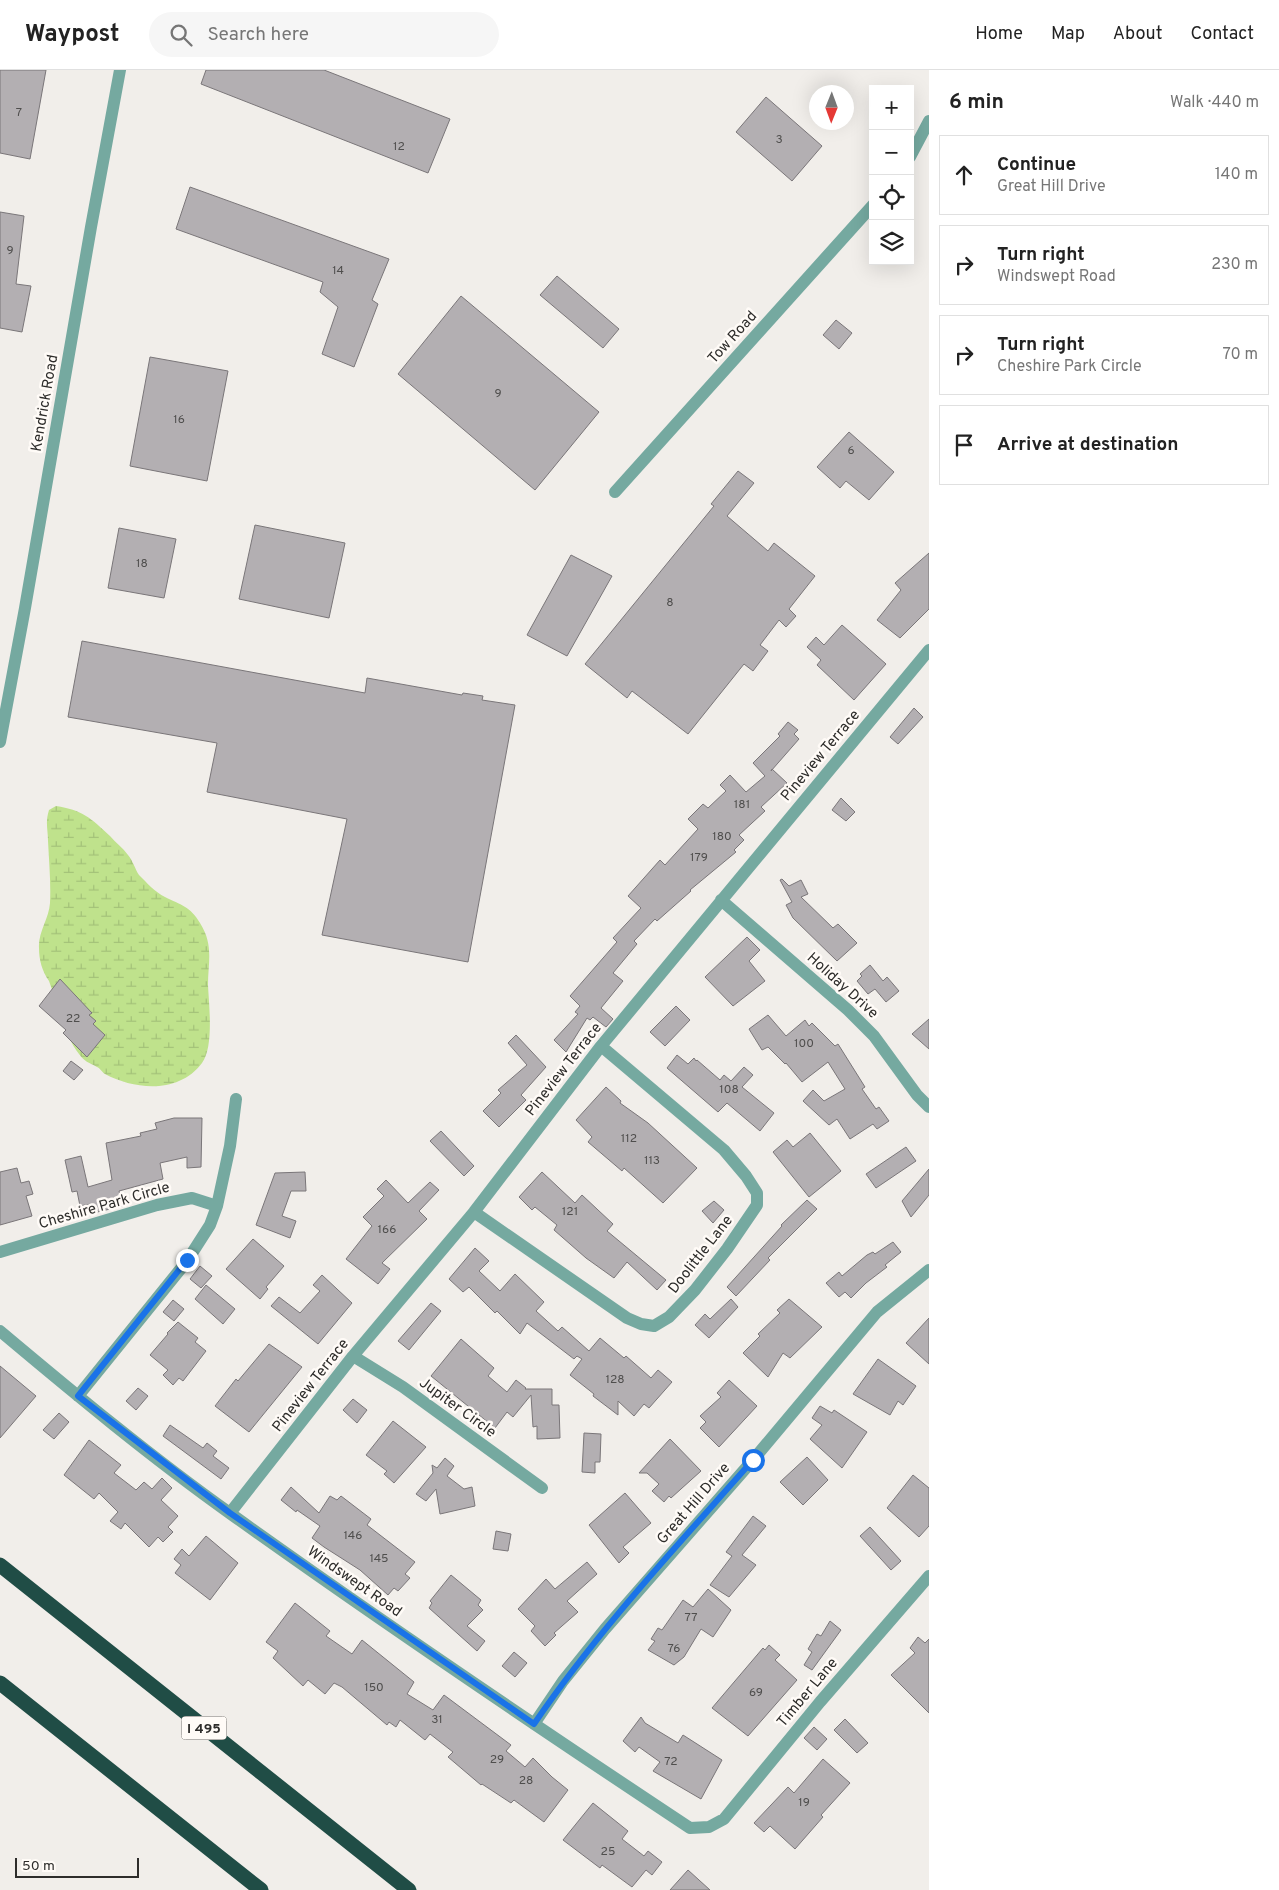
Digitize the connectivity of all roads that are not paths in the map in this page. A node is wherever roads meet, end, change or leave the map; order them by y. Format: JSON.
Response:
{"nodes":[{"id":1,"x":120,"y":70,"type":"edge"},
{"id":2,"x":929,"y":121,"type":"edge"},
{"id":3,"x":914,"y":149,"type":"edge"},
{"id":4,"x":869,"y":208,"type":"edge"},
{"id":5,"x":615,"y":492,"type":"dead end"},
{"id":6,"x":929,"y":650,"type":"edge"},
{"id":7,"x":0,"y":742,"type":"edge"},
{"id":8,"x":721,"y":900,"type":"junction"},
{"id":9,"x":601,"y":1046,"type":"junction"},
{"id":10,"x":236,"y":1099,"type":"dead end"},
{"id":11,"x":929,"y":1107,"type":"edge"},
{"id":12,"x":217,"y":1206,"type":"junction"},
{"id":13,"x":474,"y":1212,"type":"junction"},
{"id":14,"x":0,"y":1252,"type":"edge"},
{"id":15,"x":929,"y":1270,"type":"edge"},
{"id":16,"x":0,"y":1330,"type":"edge"},
{"id":17,"x":353,"y":1356,"type":"junction"},
{"id":18,"x":78,"y":1396,"type":"junction"},
{"id":19,"x":542,"y":1488,"type":"dead end"},
{"id":20,"x":230,"y":1513,"type":"junction"},
{"id":21,"x":0,"y":1565,"type":"edge"},
{"id":22,"x":929,"y":1576,"type":"edge"},
{"id":23,"x":0,"y":1683,"type":"edge"},
{"id":24,"x":534,"y":1724,"type":"junction"},
{"id":25,"x":709,"y":1827,"type":"joint"},
{"id":26,"x":261,"y":1890,"type":"edge"},
{"id":27,"x":409,"y":1890,"type":"edge"}],
"edges":[{"from":1,"to":7,"type":"street","name":"Kendrick Road"},
{"from":2,"to":3,"type":"street"},
{"from":4,"to":5,"type":"street","name":"Tow Road"},
{"from":6,"to":8,"type":"street","name":"Pineview Terrace"},
{"from":8,"to":9,"type":"street","name":"Pineview Terrace"},
{"from":8,"to":11,"type":"street","name":"Holiday Drive"},
{"from":9,"to":13,"type":"street","name":"Pineview Terrace"},
{"from":9,"to":13,"type":"street","name":"Doolittle Lane"},
{"from":10,"to":12,"type":"street"},
{"from":12,"to":14,"type":"street","name":"Cheshire Park Circle"},
{"from":12,"to":18,"type":"street"},
{"from":13,"to":17,"type":"street","name":"Pineview Terrace"},
{"from":15,"to":24,"type":"street","name":"Great Hill Drive"},
{"from":16,"to":18,"type":"street","name":"Windswept Road"},
{"from":17,"to":19,"type":"street","name":"Jupiter Circle"},
{"from":17,"to":20,"type":"street","name":"Pineview Terrace"},
{"from":18,"to":20,"type":"street","name":"Windswept Road"},
{"from":20,"to":24,"type":"street","name":"Windswept Road"},
{"from":21,"to":27,"type":"highway","number":"I 495"},
{"from":22,"to":25,"type":"street","name":"Timber Lane"},
{"from":23,"to":26,"type":"highway"},
{"from":24,"to":25,"type":"street","name":"Windswept Road"}]}
